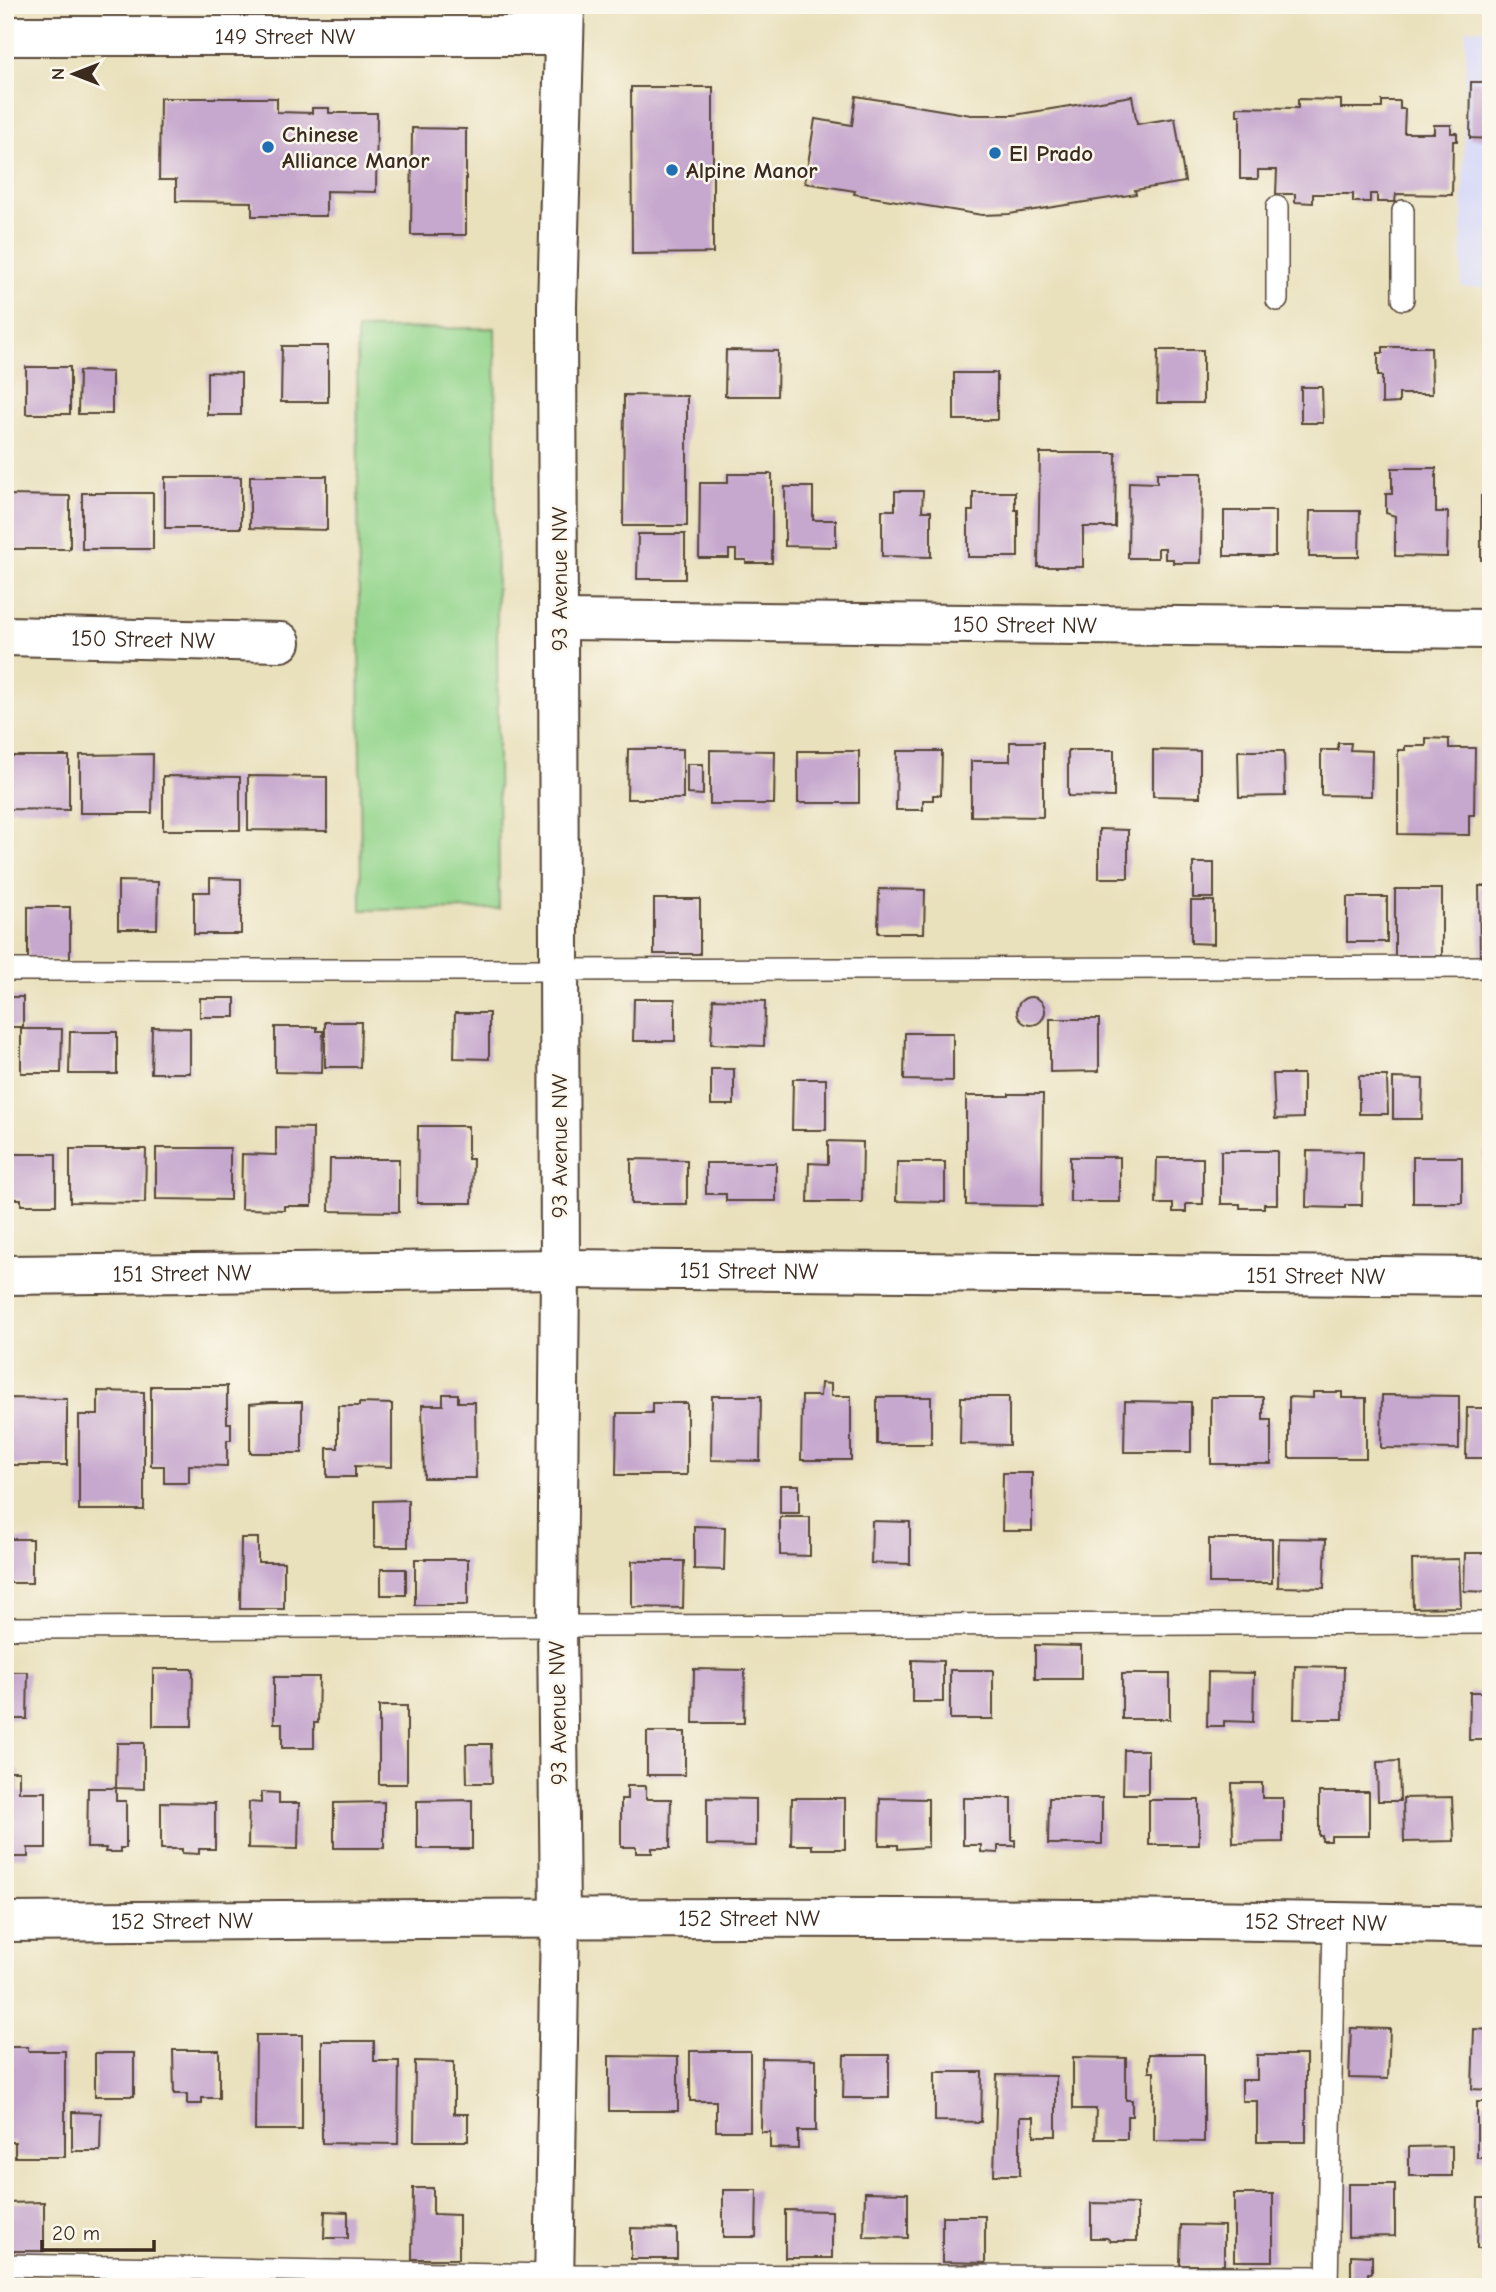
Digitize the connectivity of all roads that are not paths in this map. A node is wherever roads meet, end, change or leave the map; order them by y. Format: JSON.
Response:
{"nodes":[{"id":1,"x":564,"y":21,"type":"edge"},
{"id":2,"x":5,"y":36,"type":"edge"},
{"id":3,"x":1277,"y":207,"type":"dead end"},
{"id":4,"x":1403,"y":211,"type":"dead end"},
{"id":5,"x":1403,"y":299,"type":"dead end"},
{"id":6,"x":1276,"y":300,"type":"dead end"},
{"id":7,"x":559,"y":620,"type":"junction"},
{"id":8,"x":1491,"y":629,"type":"edge"},
{"id":9,"x":5,"y":636,"type":"edge"},
{"id":10,"x":281,"y":642,"type":"dead end"},
{"id":11,"x":1491,"y":967,"type":"edge"},
{"id":12,"x":5,"y":970,"type":"edge"},
{"id":13,"x":558,"y":970,"type":"junction"},
{"id":14,"x":560,"y":1269,"type":"junction"},
{"id":15,"x":5,"y":1275,"type":"edge"},
{"id":16,"x":1491,"y":1277,"type":"edge"},
{"id":17,"x":1491,"y":1623,"type":"edge"},
{"id":18,"x":5,"y":1628,"type":"edge"},
{"id":19,"x":557,"y":1628,"type":"junction"},
{"id":20,"x":560,"y":1917,"type":"junction"},
{"id":21,"x":1334,"y":1921,"type":"junction"},
{"id":22,"x":5,"y":1922,"type":"edge"},
{"id":23,"x":1491,"y":1925,"type":"edge"},
{"id":24,"x":5,"y":2266,"type":"edge"},
{"id":25,"x":554,"y":2281,"type":"edge"},
{"id":26,"x":1327,"y":2282,"type":"edge"}],
"edges":[{"from":1,"to":2,"type":"street","name":"149 Street NW"},
{"from":1,"to":7,"type":"street","name":"93 Avenue NW"},
{"from":3,"to":6,"type":"lane"},
{"from":4,"to":5,"type":"lane"},
{"from":7,"to":8,"type":"street","name":"150 Street NW"},
{"from":7,"to":13,"type":"street","name":"93 Avenue NW"},
{"from":9,"to":10,"type":"street","name":"150 Street NW"},
{"from":11,"to":13,"type":"lane"},
{"from":12,"to":13,"type":"lane"},
{"from":13,"to":14,"type":"street","name":"93 Avenue NW"},
{"from":14,"to":15,"type":"street","name":"151 Street NW"},
{"from":14,"to":16,"type":"street","name":"151 Street NW"},
{"from":14,"to":19,"type":"street","name":"93 Avenue NW"},
{"from":17,"to":19,"type":"lane"},
{"from":18,"to":19,"type":"lane"},
{"from":19,"to":20,"type":"street","name":"93 Avenue NW"},
{"from":20,"to":21,"type":"street","name":"152 Street NW"},
{"from":20,"to":22,"type":"street","name":"152 Street NW"},
{"from":20,"to":25,"type":"street","name":"93 Avenue NW"},
{"from":21,"to":23,"type":"street","name":"152 Street NW"},
{"from":21,"to":26,"type":"lane"},
{"from":24,"to":25,"type":"lane"},
{"from":25,"to":26,"type":"lane"}]}
